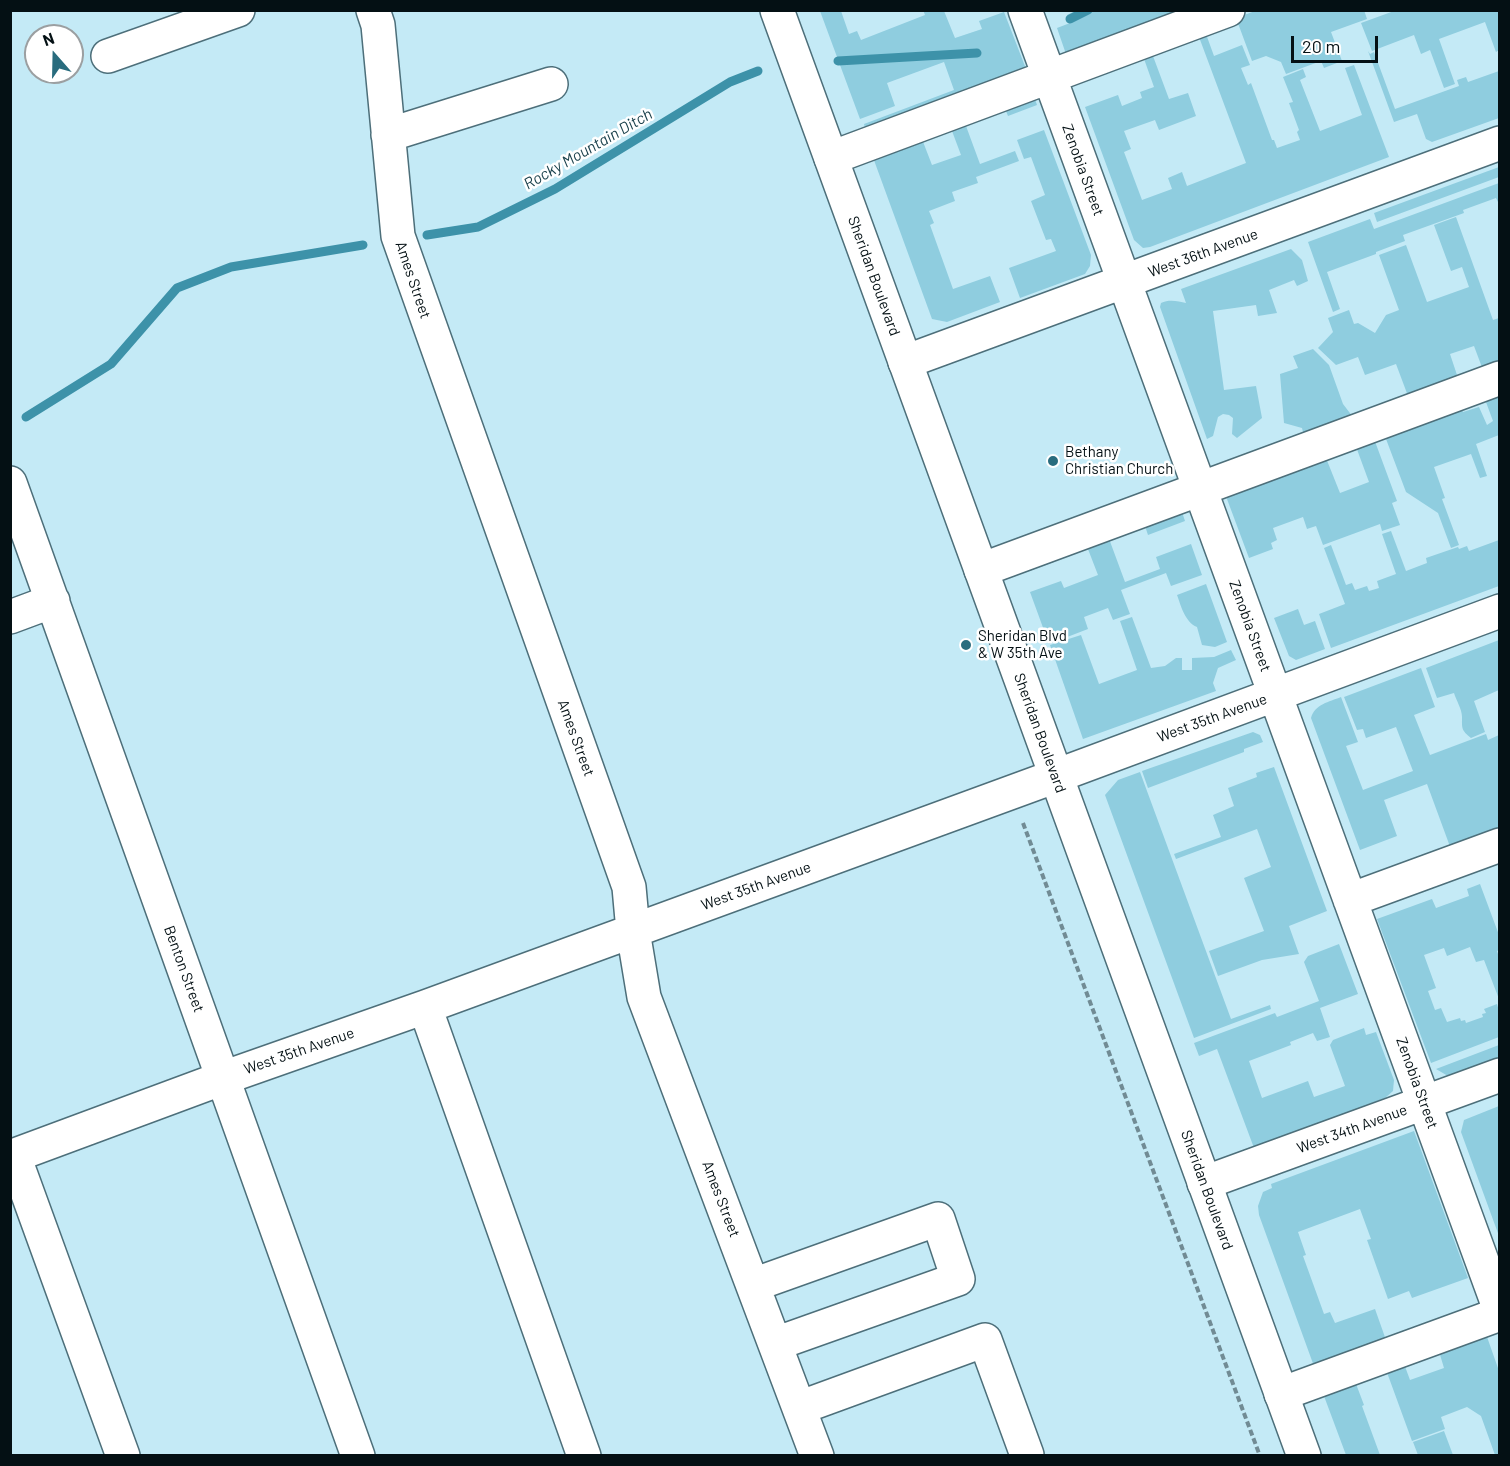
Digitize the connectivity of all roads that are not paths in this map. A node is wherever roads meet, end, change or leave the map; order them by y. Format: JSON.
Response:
{"nodes":[{"id":1,"x":238,"y":10,"type":"edge"},
{"id":2,"x":373,"y":10,"type":"edge"},
{"id":3,"x":777,"y":10,"type":"edge"},
{"id":4,"x":1025,"y":10,"type":"edge"},
{"id":5,"x":1228,"y":10,"type":"edge"},
{"id":6,"x":108,"y":56,"type":"dead end"},
{"id":7,"x":1049,"y":77,"type":"junction"},
{"id":8,"x":551,"y":84,"type":"dead end"},
{"id":9,"x":388,"y":135,"type":"junction"},
{"id":10,"x":1500,"y":143,"type":"edge"},
{"id":11,"x":831,"y":158,"type":"junction"},
{"id":12,"x":1124,"y":282,"type":"junction"},
{"id":13,"x":906,"y":362,"type":"junction"},
{"id":14,"x":1500,"y":378,"type":"edge"},
{"id":15,"x":10,"y":483,"type":"edge"},
{"id":16,"x":1200,"y":490,"type":"junction"},
{"id":17,"x":19,"y":533,"type":"edge"},
{"id":18,"x":981,"y":570,"type":"junction"},
{"id":19,"x":53,"y":602,"type":"junction"},
{"id":20,"x":1500,"y":611,"type":"edge"},
{"id":21,"x":10,"y":617,"type":"edge"},
{"id":22,"x":1275,"y":695,"type":"junction"},
{"id":23,"x":1056,"y":776,"type":"junction"},
{"id":24,"x":1500,"y":845,"type":"edge"},
{"id":25,"x":1350,"y":900,"type":"junction"},
{"id":26,"x":633,"y":931,"type":"junction"},
{"id":27,"x":425,"y":1007,"type":"junction"},
{"id":28,"x":1500,"y":1075,"type":"edge"},
{"id":29,"x":223,"y":1078,"type":"junction"},
{"id":30,"x":1424,"y":1103,"type":"junction"},
{"id":31,"x":12,"y":1156,"type":"edge"},
{"id":32,"x":1204,"y":1183,"type":"junction"},
{"id":33,"x":753,"y":1285,"type":"junction"},
{"id":34,"x":1500,"y":1312,"type":"edge"},
{"id":35,"x":775,"y":1344,"type":"junction"},
{"id":36,"x":1281,"y":1394,"type":"junction"},
{"id":37,"x":799,"y":1408,"type":"junction"},
{"id":38,"x":123,"y":1455,"type":"edge"},
{"id":39,"x":358,"y":1455,"type":"edge"},
{"id":40,"x":584,"y":1455,"type":"edge"},
{"id":41,"x":817,"y":1455,"type":"edge"},
{"id":42,"x":1027,"y":1455,"type":"edge"},
{"id":43,"x":1304,"y":1455,"type":"edge"}],
"edges":[{"from":1,"to":6,"type":"street"},
{"from":2,"to":9,"type":"street","name":"Ames Street"},
{"from":3,"to":11,"type":"street","name":"Sheridan Boulevard"},
{"from":4,"to":7,"type":"street","name":"Zenobia Street"},
{"from":5,"to":7,"type":"street"},
{"from":7,"to":11,"type":"street"},
{"from":7,"to":12,"type":"street","name":"Zenobia Street"},
{"from":8,"to":9,"type":"street"},
{"from":9,"to":26,"type":"street","name":"Ames Street"},
{"from":10,"to":12,"type":"street","name":"West 36th Avenue"},
{"from":11,"to":13,"type":"street","name":"Sheridan Boulevard"},
{"from":12,"to":13,"type":"street","name":"West 36th Avenue"},
{"from":12,"to":16,"type":"street","name":"Zenobia Street"},
{"from":13,"to":18,"type":"street","name":"Sheridan Boulevard"},
{"from":14,"to":16,"type":"street"},
{"from":15,"to":17,"type":"street","name":"Benton Street"},
{"from":16,"to":18,"type":"street"},
{"from":16,"to":22,"type":"street","name":"Zenobia Street"},
{"from":17,"to":19,"type":"street","name":"Benton Street"},
{"from":18,"to":23,"type":"street","name":"Sheridan Boulevard"},
{"from":19,"to":21,"type":"street"},
{"from":19,"to":29,"type":"street","name":"Benton Street"},
{"from":20,"to":22,"type":"street","name":"West 35th Avenue"},
{"from":22,"to":23,"type":"street","name":"West 35th Avenue"},
{"from":22,"to":25,"type":"street","name":"Zenobia Street"},
{"from":23,"to":26,"type":"street","name":"West 35th Avenue"},
{"from":23,"to":32,"type":"street","name":"Sheridan Boulevard"},
{"from":24,"to":25,"type":"street"},
{"from":25,"to":30,"type":"street","name":"Zenobia Street"},
{"from":26,"to":27,"type":"street","name":"West 35th Avenue"},
{"from":26,"to":33,"type":"street","name":"Ames Street"},
{"from":27,"to":29,"type":"street","name":"West 35th Avenue"},
{"from":27,"to":40,"type":"street"},
{"from":28,"to":30,"type":"street","name":"West 34th Avenue"},
{"from":29,"to":31,"type":"street","name":"West 35th Avenue"},
{"from":29,"to":39,"type":"street","name":"Benton Street"},
{"from":30,"to":32,"type":"street","name":"West 34th Avenue"},
{"from":30,"to":34,"type":"street","name":"Zenobia Street"},
{"from":31,"to":38,"type":"street"},
{"from":32,"to":36,"type":"street","name":"Sheridan Boulevard"},
{"from":33,"to":35,"type":"street","name":"Ames Street"},
{"from":33,"to":35,"type":"street"},
{"from":34,"to":36,"type":"street"},
{"from":35,"to":37,"type":"street","name":"Ames Street"},
{"from":36,"to":43,"type":"street","name":"Sheridan Boulevard"},
{"from":37,"to":41,"type":"street","name":"Ames Street"},
{"from":37,"to":42,"type":"street"}]}
